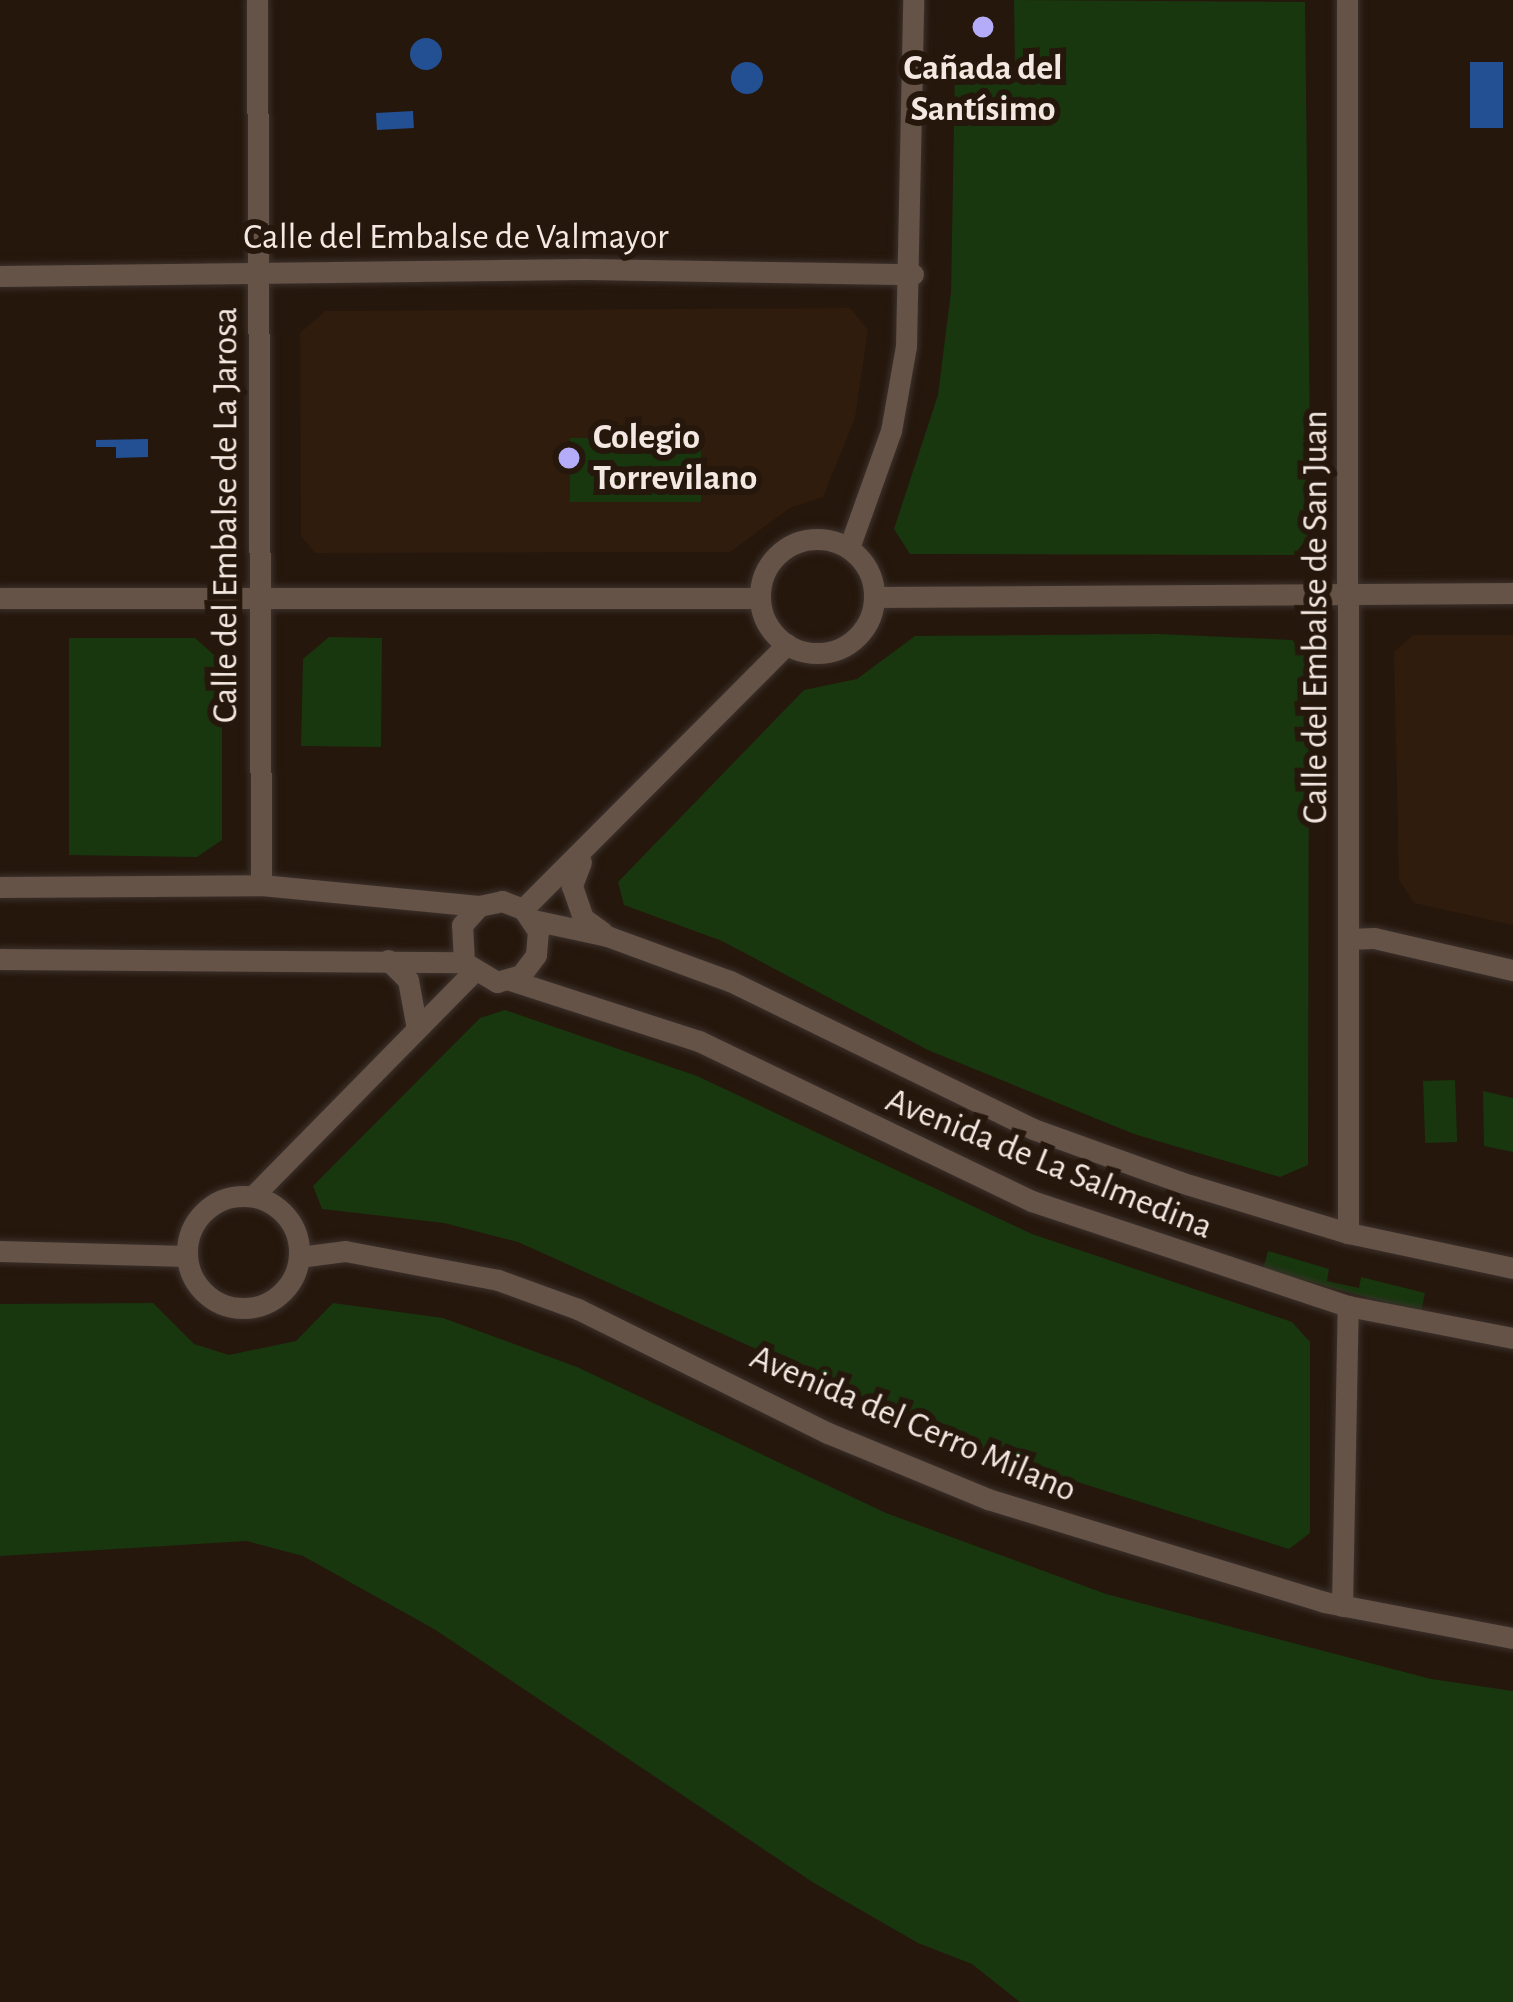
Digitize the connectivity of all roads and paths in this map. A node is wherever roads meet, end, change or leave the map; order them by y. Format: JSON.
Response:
{"nodes":[{"id":1,"x":257,"y":0,"type":"edge"},
{"id":2,"x":913,"y":0,"type":"edge"},
{"id":3,"x":1347,"y":0,"type":"edge"},
{"id":4,"x":258,"y":270,"type":"junction"},
{"id":5,"x":913,"y":274,"type":"junction"},
{"id":6,"x":0,"y":276,"type":"edge"},
{"id":7,"x":849,"y":548,"type":"junction"},
{"id":8,"x":1351,"y":592,"type":"junction"},
{"id":9,"x":1513,"y":593,"type":"edge"},
{"id":10,"x":258,"y":596,"type":"junction"},
{"id":11,"x":0,"y":598,"type":"edge"},
{"id":12,"x":760,"y":598,"type":"junction"},
{"id":13,"x":874,"y":598,"type":"junction"},
{"id":14,"x":787,"y":644,"type":"junction"},
{"id":15,"x":582,"y":857,"type":"junction"},
{"id":16,"x":261,"y":885,"type":"junction"},
{"id":17,"x":0,"y":887,"type":"edge"},
{"id":18,"x":479,"y":906,"type":"junction"},
{"id":19,"x":528,"y":914,"type":"junction"},
{"id":20,"x":607,"y":936,"type":"junction"},
{"id":21,"x":1348,"y":940,"type":"junction"},
{"id":22,"x":0,"y":959,"type":"edge"},
{"id":23,"x":388,"y":960,"type":"junction"},
{"id":24,"x":469,"y":967,"type":"junction"},
{"id":25,"x":1513,"y":970,"type":"edge"},
{"id":26,"x":510,"y":980,"type":"junction"},
{"id":27,"x":416,"y":1023,"type":"junction"},
{"id":28,"x":253,"y":1196,"type":"junction"},
{"id":29,"x":1348,"y":1233,"type":"junction"},
{"id":30,"x":0,"y":1251,"type":"edge"},
{"id":31,"x":187,"y":1256,"type":"junction"},
{"id":32,"x":299,"y":1257,"type":"junction"},
{"id":33,"x":1513,"y":1268,"type":"edge"},
{"id":34,"x":1348,"y":1306,"type":"junction"},
{"id":35,"x":1513,"y":1338,"type":"edge"},
{"id":36,"x":1342,"y":1606,"type":"junction"},
{"id":37,"x":1513,"y":1638,"type":"edge"}],
"edges":[{"from":1,"to":4,"type":"street","name":"Calle del Embalse de La Jarosa"},
{"from":2,"to":5,"type":"street"},
{"from":3,"to":8,"type":"street","name":"Calle del Embalse de San Juan"},
{"from":4,"to":5,"type":"street","name":"Calle del Embalse de Valmayor"},
{"from":4,"to":6,"type":"street","name":"Calle del Embalse de Valmayor"},
{"from":4,"to":10,"type":"street","name":"Calle del Embalse de La Jarosa"},
{"from":5,"to":7,"type":"street"},
{"from":7,"to":12,"type":"street"},
{"from":7,"to":13,"type":"street"},
{"from":8,"to":9,"type":"street"},
{"from":8,"to":13,"type":"street"},
{"from":8,"to":21,"type":"street","name":"Calle del Embalse de San Juan"},
{"from":10,"to":11,"type":"street"},
{"from":10,"to":12,"type":"street"},
{"from":10,"to":16,"type":"street","name":"Calle del Embalse de La Jarosa"},
{"from":12,"to":14,"type":"street"},
{"from":13,"to":14,"type":"street"},
{"from":14,"to":15,"type":"street"},
{"from":15,"to":19,"type":"street"},
{"from":15,"to":20,"type":"street"},
{"from":16,"to":17,"type":"street"},
{"from":16,"to":18,"type":"street"},
{"from":18,"to":19,"type":"street"},
{"from":18,"to":24,"type":"street"},
{"from":19,"to":20,"type":"street","name":"Avenida de La Salmedina"},
{"from":19,"to":26,"type":"street"},
{"from":20,"to":29,"type":"street","name":"Avenida de La Salmedina"},
{"from":21,"to":25,"type":"street"},
{"from":21,"to":29,"type":"street","name":"Calle del Embalse de San Juan"},
{"from":22,"to":23,"type":"street"},
{"from":23,"to":24,"type":"street"},
{"from":23,"to":27,"type":"street"},
{"from":24,"to":26,"type":"street"},
{"from":24,"to":27,"type":"street"},
{"from":26,"to":34,"type":"street","name":"Avenida de La Salmedina"},
{"from":27,"to":28,"type":"street"},
{"from":28,"to":31,"type":"street"},
{"from":28,"to":32,"type":"street"},
{"from":29,"to":33,"type":"street","name":"Avenida de La Salmedina"},
{"from":30,"to":31,"type":"street"},
{"from":31,"to":32,"type":"street"},
{"from":32,"to":36,"type":"street","name":"Avenida del Cerro Milano"},
{"from":34,"to":35,"type":"street","name":"Avenida de La Salmedina"},
{"from":34,"to":36,"type":"street"},
{"from":36,"to":37,"type":"street","name":"Avenida del Cerro Milano"}]}
